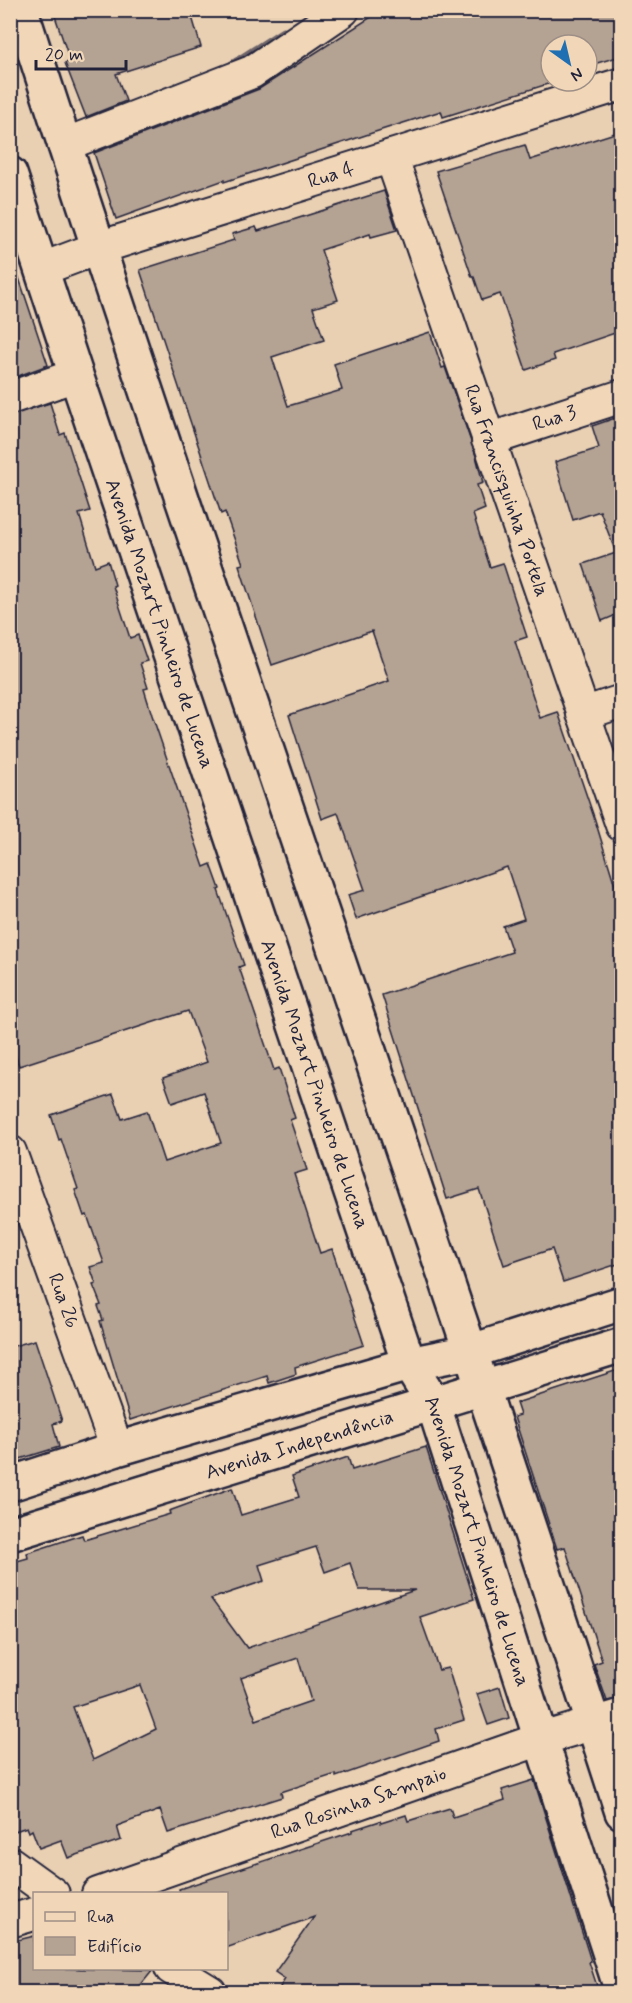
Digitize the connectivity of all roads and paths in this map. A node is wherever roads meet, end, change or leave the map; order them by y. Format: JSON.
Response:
{"nodes":[{"id":1,"x":21,"y":10,"type":"edge"},
{"id":2,"x":343,"y":10,"type":"edge"},
{"id":3,"x":621,"y":84,"type":"edge"},
{"id":4,"x":64,"y":145,"type":"junction"},
{"id":5,"x":391,"y":156,"type":"junction"},
{"id":6,"x":10,"y":174,"type":"edge"},
{"id":7,"x":16,"y":209,"type":"edge"},
{"id":8,"x":98,"y":248,"type":"junction"},
{"id":9,"x":42,"y":268,"type":"junction"},
{"id":10,"x":76,"y":375,"type":"junction"},
{"id":11,"x":621,"y":396,"type":"edge"},
{"id":12,"x":10,"y":398,"type":"edge"},
{"id":13,"x":488,"y":440,"type":"junction"},
{"id":14,"x":621,"y":701,"type":"edge"},
{"id":15,"x":583,"y":714,"type":"junction"},
{"id":16,"x":621,"y":825,"type":"edge"},
{"id":17,"x":10,"y":1152,"type":"edge"},
{"id":18,"x":17,"y":1194,"type":"edge"},
{"id":19,"x":621,"y":1303,"type":"edge"},
{"id":20,"x":621,"y":1345,"type":"edge"},
{"id":21,"x":470,"y":1352,"type":"junction"},
{"id":22,"x":409,"y":1364,"type":"junction"},
{"id":23,"x":482,"y":1389,"type":"junction"},
{"id":24,"x":433,"y":1403,"type":"junction"},
{"id":25,"x":117,"y":1449,"type":"junction"},
{"id":26,"x":10,"y":1484,"type":"edge"},
{"id":27,"x":10,"y":1534,"type":"edge"},
{"id":28,"x":608,"y":1720,"type":"edge"},
{"id":29,"x":541,"y":1739,"type":"junction"},
{"id":30,"x":621,"y":1812,"type":"edge"},
{"id":31,"x":10,"y":1863,"type":"edge"},
{"id":32,"x":52,"y":1892,"type":"edge"},
{"id":33,"x":101,"y":1892,"type":"edge"},
{"id":34,"x":33,"y":1914,"type":"edge"},
{"id":35,"x":10,"y":1921,"type":"edge"},
{"id":36,"x":174,"y":1970,"type":"edge"},
{"id":37,"x":210,"y":1992,"type":"edge"},
{"id":38,"x":621,"y":1992,"type":"edge"}],
"edges":[{"from":1,"to":4,"type":"main road"},
{"from":2,"to":4,"type":"street"},
{"from":3,"to":5,"type":"street","name":"Rua 4"},
{"from":4,"to":8,"type":"main road"},
{"from":5,"to":8,"type":"street","name":"Rua 4"},
{"from":5,"to":13,"type":"street","name":"Rua Francisquinha Portela"},
{"from":6,"to":7,"type":"main road","name":"Avenida Mozart Pinheiro de Lucena"},
{"from":7,"to":9,"type":"main road","name":"Avenida Mozart Pinheiro de Lucena"},
{"from":8,"to":9,"type":"street","name":"Rua 4"},
{"from":8,"to":21,"type":"main road"},
{"from":9,"to":10,"type":"main road","name":"Avenida Mozart Pinheiro de Lucena"},
{"from":10,"to":12,"type":"street"},
{"from":10,"to":22,"type":"main road","name":"Avenida Mozart Pinheiro de Lucena"},
{"from":11,"to":13,"type":"street","name":"Rua 3"},
{"from":13,"to":15,"type":"street","name":"Rua Francisquinha Portela"},
{"from":14,"to":15,"type":"street"},
{"from":15,"to":16,"type":"street","name":"Rua Francisquinha Portela"},
{"from":17,"to":18,"type":"street","name":"Rua 26"},
{"from":18,"to":25,"type":"street","name":"Rua 26"},
{"from":19,"to":21,"type":"main road"},
{"from":20,"to":23,"type":"main road","name":"Avenida Independência"},
{"from":21,"to":22,"type":"main road"},
{"from":21,"to":23,"type":"main road"},
{"from":22,"to":24,"type":"main road","name":"Avenida Mozart Pinheiro de Lucena"},
{"from":22,"to":25,"type":"main road"},
{"from":23,"to":24,"type":"main road","name":"Avenida Independência"},
{"from":23,"to":28,"type":"main road"},
{"from":24,"to":27,"type":"main road","name":"Avenida Independência"},
{"from":24,"to":29,"type":"main road","name":"Avenida Mozart Pinheiro de Lucena"},
{"from":25,"to":26,"type":"main road"},
{"from":28,"to":29,"type":"street","name":"Rua Rosinha Sampaio"},
{"from":28,"to":30,"type":"main road"},
{"from":29,"to":33,"type":"street","name":"Rua Rosinha Sampaio"},
{"from":29,"to":38,"type":"main road","name":"Avenida Mozart Pinheiro de Lucena"},
{"from":31,"to":32,"type":"street"},
{"from":34,"to":35,"type":"street"},
{"from":36,"to":37,"type":"street"}]}
